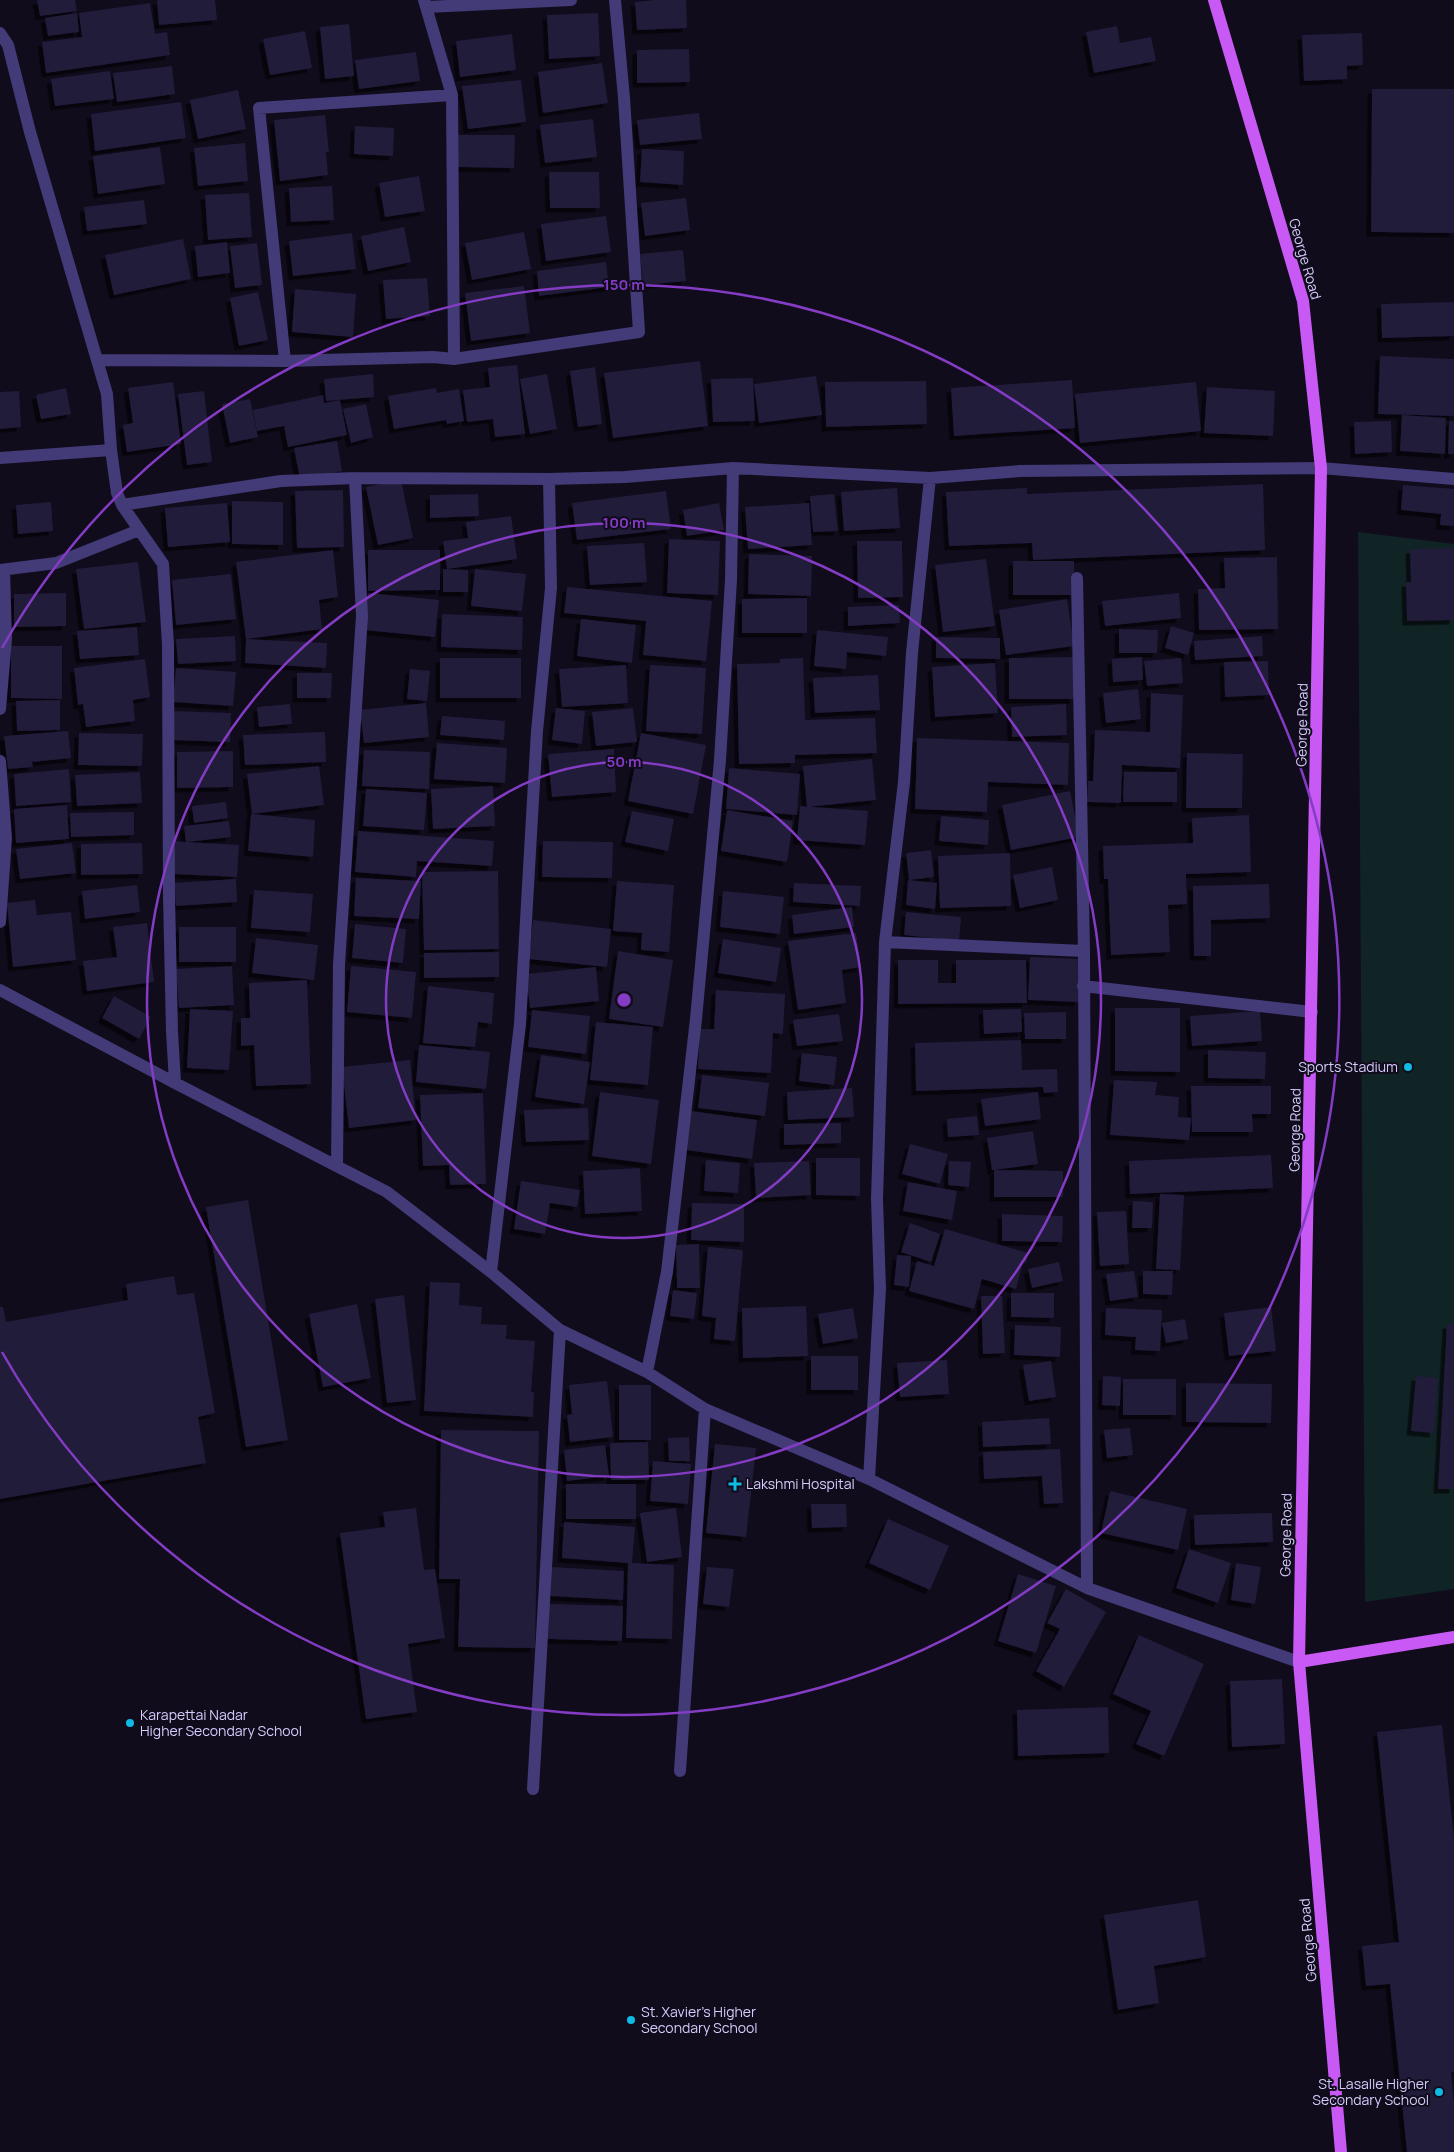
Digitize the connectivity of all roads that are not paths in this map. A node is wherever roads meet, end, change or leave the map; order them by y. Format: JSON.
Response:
{"nodes":[{"id":1,"x":572,"y":0,"type":"edge"},
{"id":2,"x":615,"y":0,"type":"edge"},
{"id":3,"x":1214,"y":0,"type":"edge"},
{"id":4,"x":425,"y":4,"type":"edge"},
{"id":5,"x":0,"y":33,"type":"edge"},
{"id":6,"x":452,"y":95,"type":"junction"},
{"id":7,"x":454,"y":359,"type":"junction"},
{"id":8,"x":98,"y":360,"type":"junction"},
{"id":9,"x":286,"y":361,"type":"junction"},
{"id":10,"x":111,"y":450,"type":"junction"},
{"id":11,"x":0,"y":458,"type":"edge"},
{"id":12,"x":733,"y":468,"type":"junction"},
{"id":13,"x":1321,"y":468,"type":"junction"},
{"id":14,"x":355,"y":478,"type":"junction"},
{"id":15,"x":930,"y":478,"type":"junction"},
{"id":16,"x":549,"y":479,"type":"junction"},
{"id":17,"x":1454,"y":479,"type":"edge"},
{"id":18,"x":122,"y":505,"type":"junction"},
{"id":19,"x":139,"y":530,"type":"junction"},
{"id":20,"x":2,"y":570,"type":"edge"},
{"id":21,"x":1077,"y":578,"type":"dead end"},
{"id":22,"x":0,"y":709,"type":"edge"},
{"id":23,"x":0,"y":761,"type":"edge"},
{"id":24,"x":0,"y":922,"type":"edge"},
{"id":25,"x":885,"y":942,"type":"junction"},
{"id":26,"x":1084,"y":951,"type":"junction"},
{"id":27,"x":1083,"y":986,"type":"junction"},
{"id":28,"x":0,"y":990,"type":"edge"},
{"id":29,"x":1312,"y":1012,"type":"junction"},
{"id":30,"x":175,"y":1083,"type":"junction"},
{"id":31,"x":337,"y":1166,"type":"junction"},
{"id":32,"x":491,"y":1272,"type":"junction"},
{"id":33,"x":560,"y":1330,"type":"junction"},
{"id":34,"x":647,"y":1372,"type":"junction"},
{"id":35,"x":705,"y":1409,"type":"junction"},
{"id":36,"x":869,"y":1479,"type":"junction"},
{"id":37,"x":1087,"y":1588,"type":"junction"},
{"id":38,"x":1454,"y":1637,"type":"edge"},
{"id":39,"x":1299,"y":1662,"type":"junction"},
{"id":40,"x":680,"y":1771,"type":"dead end"},
{"id":41,"x":533,"y":1790,"type":"dead end"},
{"id":42,"x":1341,"y":2152,"type":"edge"}],
"edges":[{"from":1,"to":4,"type":"street"},
{"from":2,"to":7,"type":"street"},
{"from":3,"to":13,"type":"main road","name":"George Road"},
{"from":4,"to":6,"type":"street"},
{"from":5,"to":8,"type":"street"},
{"from":6,"to":7,"type":"street"},
{"from":6,"to":9,"type":"street"},
{"from":7,"to":9,"type":"street"},
{"from":8,"to":9,"type":"street"},
{"from":8,"to":10,"type":"street"},
{"from":10,"to":11,"type":"street"},
{"from":10,"to":18,"type":"street"},
{"from":12,"to":15,"type":"street"},
{"from":12,"to":16,"type":"street"},
{"from":12,"to":34,"type":"street"},
{"from":13,"to":15,"type":"street"},
{"from":13,"to":17,"type":"street"},
{"from":13,"to":29,"type":"main road","name":"George Road"},
{"from":14,"to":16,"type":"street"},
{"from":14,"to":18,"type":"street"},
{"from":14,"to":31,"type":"street"},
{"from":15,"to":25,"type":"street"},
{"from":16,"to":32,"type":"street"},
{"from":18,"to":19,"type":"street"},
{"from":19,"to":20,"type":"street"},
{"from":19,"to":30,"type":"street"},
{"from":20,"to":22,"type":"street"},
{"from":21,"to":26,"type":"street"},
{"from":23,"to":24,"type":"street"},
{"from":25,"to":26,"type":"street"},
{"from":25,"to":36,"type":"street"},
{"from":26,"to":27,"type":"street"},
{"from":27,"to":29,"type":"street"},
{"from":27,"to":37,"type":"street"},
{"from":28,"to":30,"type":"street"},
{"from":29,"to":39,"type":"main road","name":"George Road"},
{"from":30,"to":31,"type":"street"},
{"from":31,"to":32,"type":"street"},
{"from":32,"to":33,"type":"street"},
{"from":33,"to":34,"type":"street"},
{"from":33,"to":41,"type":"street"},
{"from":34,"to":35,"type":"street"},
{"from":35,"to":36,"type":"street"},
{"from":35,"to":40,"type":"street"},
{"from":36,"to":37,"type":"street"},
{"from":37,"to":39,"type":"street"},
{"from":38,"to":39,"type":"main road"},
{"from":39,"to":42,"type":"main road","name":"George Road"}]}
